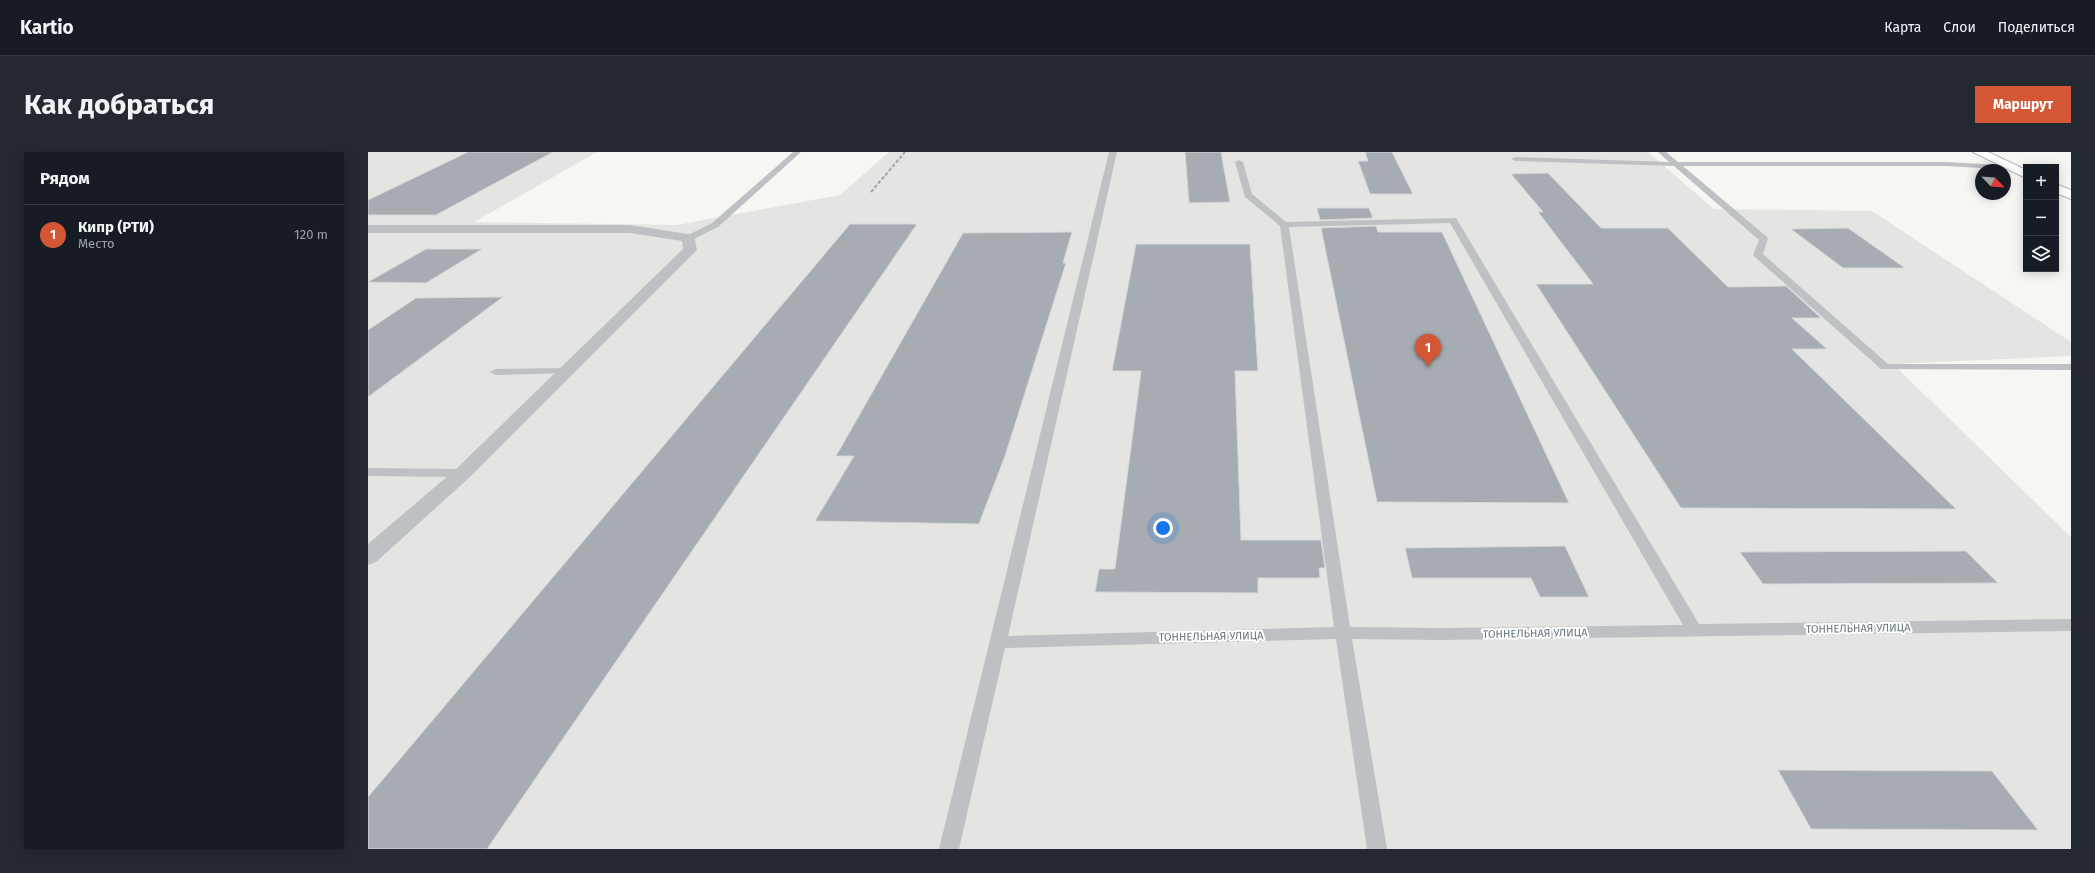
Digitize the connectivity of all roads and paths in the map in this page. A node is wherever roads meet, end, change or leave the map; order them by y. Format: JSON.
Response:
{"nodes":[{"id":1,"x":797,"y":152,"type":"edge"},
{"id":2,"x":1113,"y":152,"type":"edge"},
{"id":3,"x":1662,"y":152,"type":"edge"},
{"id":4,"x":1979,"y":152,"type":"edge"},
{"id":5,"x":1515,"y":160,"type":"dead end"},
{"id":6,"x":1238,"y":162,"type":"dead end"},
{"id":7,"x":1676,"y":164,"type":"junction"},
{"id":8,"x":2012,"y":168,"type":"junction"},
{"id":9,"x":2023,"y":173,"type":"edge"},
{"id":10,"x":2059,"y":189,"type":"edge"},
{"id":11,"x":2071,"y":195,"type":"edge"},
{"id":12,"x":1284,"y":225,"type":"junction"},
{"id":13,"x":368,"y":229,"type":"edge"},
{"id":14,"x":689,"y":238,"type":"junction"},
{"id":15,"x":2071,"y":367,"type":"edge"},
{"id":16,"x":567,"y":371,"type":"junction"},
{"id":17,"x":496,"y":372,"type":"dead end"},
{"id":18,"x":368,"y":472,"type":"edge"},
{"id":19,"x":463,"y":473,"type":"junction"},
{"id":20,"x":368,"y":557,"type":"edge"},
{"id":21,"x":2071,"y":625,"type":"edge"},
{"id":22,"x":1695,"y":631,"type":"junction"},
{"id":23,"x":1343,"y":633,"type":"junction"},
{"id":24,"x":998,"y":642,"type":"junction"},
{"id":25,"x":950,"y":849,"type":"edge"},
{"id":26,"x":1377,"y":849,"type":"edge"}],
"edges":[{"from":1,"to":14,"type":"lane"},
{"from":2,"to":24,"type":"lane"},
{"from":3,"to":7,"type":"lane"},
{"from":4,"to":8,"type":"main road"},
{"from":5,"to":7,"type":"lane"},
{"from":6,"to":12,"type":"lane"},
{"from":7,"to":8,"type":"lane"},
{"from":7,"to":15,"type":"lane"},
{"from":8,"to":9,"type":"main road"},
{"from":10,"to":11,"type":"main road"},
{"from":12,"to":22,"type":"lane"},
{"from":12,"to":23,"type":"lane"},
{"from":13,"to":14,"type":"street"},
{"from":14,"to":16,"type":"street"},
{"from":16,"to":17,"type":"lane"},
{"from":16,"to":19,"type":"street"},
{"from":18,"to":19,"type":"lane"},
{"from":19,"to":20,"type":"street"},
{"from":21,"to":22,"type":"lane","name":"ТОННЕЛЬНАЯ УЛИЦА"},
{"from":22,"to":23,"type":"lane","name":"ТОННЕЛЬНАЯ УЛИЦА"},
{"from":23,"to":24,"type":"lane","name":"ТОННЕЛЬНАЯ УЛИЦА"},
{"from":23,"to":26,"type":"lane"},
{"from":24,"to":25,"type":"lane"}]}
